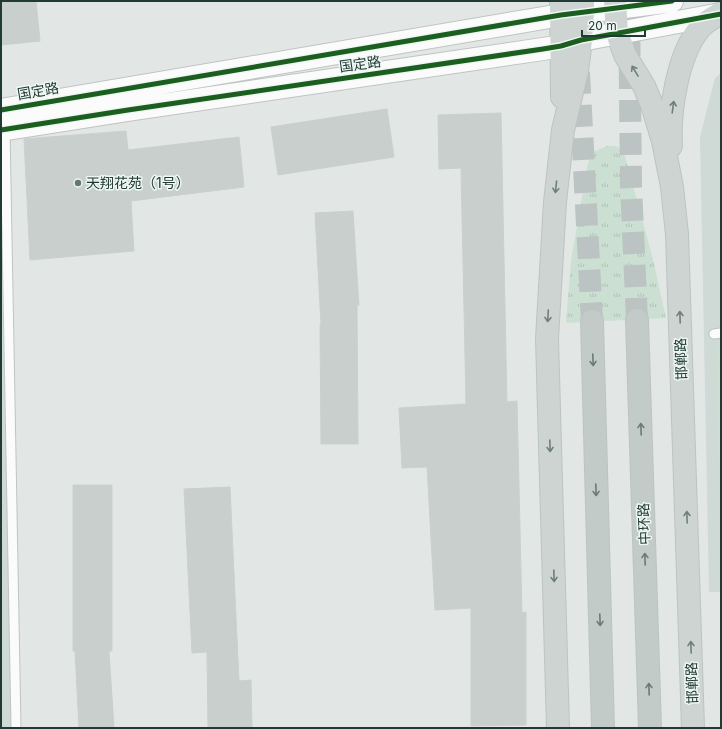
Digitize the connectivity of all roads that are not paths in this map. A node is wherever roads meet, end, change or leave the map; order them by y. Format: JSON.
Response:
{"nodes":[{"id":1,"x":672,"y":1,"type":"edge"},
{"id":2,"x":615,"y":5,"type":"edge"},
{"id":3,"x":583,"y":6,"type":"edge"},
{"id":4,"x":561,"y":8,"type":"edge"},
{"id":5,"x":720,"y":14,"type":"edge"},
{"id":6,"x":617,"y":33,"type":"junction"},
{"id":7,"x":571,"y":43,"type":"junction"},
{"id":8,"x":2,"y":120,"type":"edge"},
{"id":9,"x":672,"y":188,"type":"junction"},
{"id":10,"x":637,"y":320,"type":"tunnel mouth"},
{"id":11,"x":592,"y":321,"type":"tunnel mouth"},
{"id":12,"x":16,"y":728,"type":"edge"},
{"id":13,"x":558,"y":728,"type":"edge"},
{"id":14,"x":603,"y":728,"type":"edge"},
{"id":15,"x":650,"y":728,"type":"edge"},
{"id":16,"x":693,"y":728,"type":"edge"}],
"edges":[{"from":1,"to":2,"type":"street","name":"国定路"},
{"from":2,"to":3,"type":"street","name":"国定路"},
{"from":2,"to":6,"type":"main road","name":"邯郸路"},
{"from":3,"to":4,"type":"street","name":"国定路"},
{"from":3,"to":7,"type":"main road"},
{"from":4,"to":7,"type":"main road"},
{"from":4,"to":8,"type":"street","name":"国定路"},
{"from":5,"to":6,"type":"street","name":"国定路"},
{"from":9,"to":5,"type":"main road","one_way":true},
{"from":6,"to":7,"type":"street","name":"国定路"},
{"from":9,"to":6,"type":"main road","name":"邯郸路","one_way":true},
{"from":7,"to":8,"type":"street","name":"国定路"},
{"from":7,"to":13,"type":"main road","one_way":true},
{"from":8,"to":12,"type":"lane"},
{"from":16,"to":9,"type":"main road","name":"邯郸路","one_way":true},
{"from":15,"to":10,"type":"highway","name":"中环路","one_way":true},
{"from":11,"to":14,"type":"highway","one_way":true}]}
